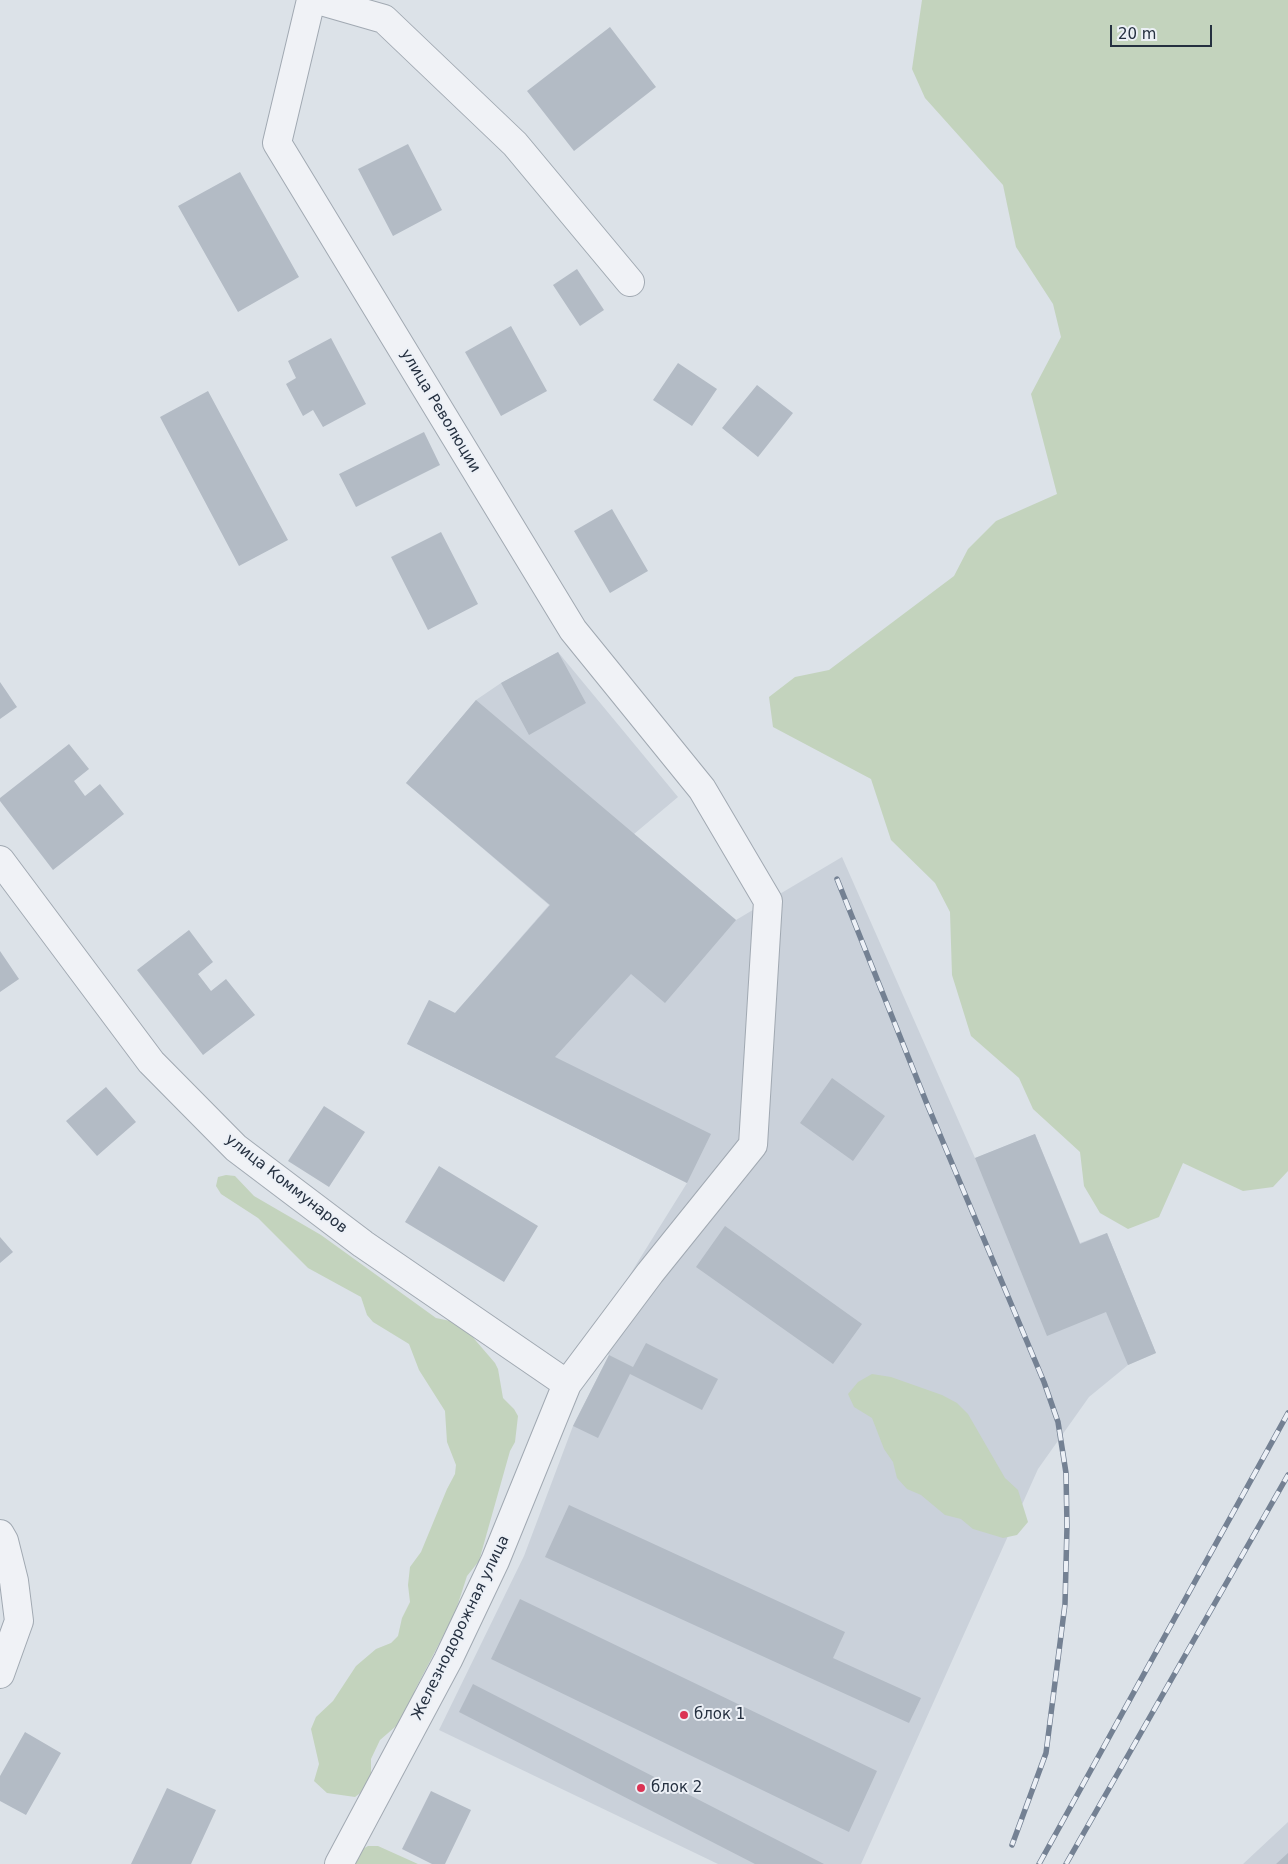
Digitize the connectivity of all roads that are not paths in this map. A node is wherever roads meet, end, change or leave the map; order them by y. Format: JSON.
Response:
{"nodes":[{"id":1,"x":311,"y":0,"type":"edge"},
{"id":2,"x":332,"y":2,"type":"edge"},
{"id":3,"x":630,"y":282,"type":"dead end"},
{"id":4,"x":0,"y":860,"type":"edge"},
{"id":5,"x":567,"y":1384,"type":"junction"},
{"id":6,"x":0,"y":1534,"type":"edge"},
{"id":7,"x":10,"y":1614,"type":"edge"},
{"id":8,"x":0,"y":1674,"type":"edge"},
{"id":9,"x":339,"y":1864,"type":"edge"}],
"edges":[{"from":1,"to":5,"type":"street","name":"улица Революции"},
{"from":2,"to":3,"type":"street"},
{"from":4,"to":5,"type":"street","name":"улица Коммунаров"},
{"from":5,"to":9,"type":"street","name":"Железнодорожная улица"},
{"from":6,"to":7,"type":"street"},
{"from":7,"to":8,"type":"street"}]}
